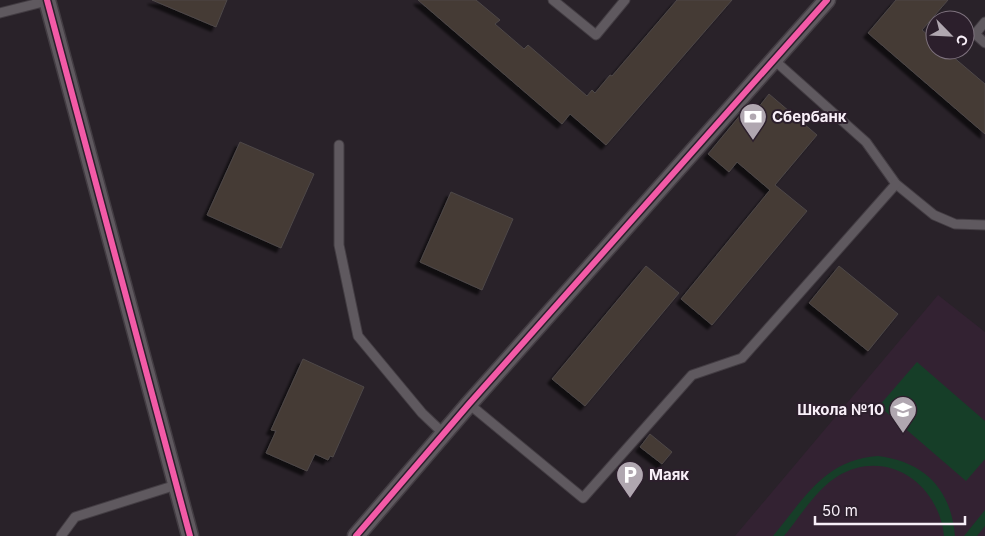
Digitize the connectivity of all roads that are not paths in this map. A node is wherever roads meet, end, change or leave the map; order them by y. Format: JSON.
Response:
{"nodes":[{"id":1,"x":47,"y":0,"type":"edge"},
{"id":2,"x":553,"y":0,"type":"edge"},
{"id":3,"x":625,"y":0,"type":"edge"},
{"id":4,"x":827,"y":0,"type":"edge"},
{"id":5,"x":0,"y":13,"type":"edge"},
{"id":6,"x":985,"y":22,"type":"edge"},
{"id":7,"x":985,"y":43,"type":"edge"},
{"id":8,"x":774,"y":60,"type":"junction"},
{"id":9,"x":339,"y":145,"type":"dead end"},
{"id":10,"x":896,"y":184,"type":"junction"},
{"id":11,"x":985,"y":226,"type":"edge"},
{"id":12,"x":469,"y":404,"type":"junction"},
{"id":13,"x":444,"y":434,"type":"junction"},
{"id":14,"x":176,"y":485,"type":"junction"},
{"id":15,"x":61,"y":536,"type":"edge"},
{"id":16,"x":190,"y":536,"type":"edge"},
{"id":17,"x":356,"y":536,"type":"edge"}],
"edges":[{"from":1,"to":5,"type":"lane"},
{"from":1,"to":14,"type":"street"},
{"from":2,"to":3,"type":"lane"},
{"from":4,"to":8,"type":"street"},
{"from":6,"to":7,"type":"lane"},
{"from":8,"to":10,"type":"lane"},
{"from":8,"to":12,"type":"street"},
{"from":9,"to":13,"type":"lane"},
{"from":10,"to":11,"type":"lane"},
{"from":10,"to":12,"type":"lane"},
{"from":12,"to":13,"type":"street"},
{"from":13,"to":17,"type":"street"},
{"from":14,"to":15,"type":"lane"},
{"from":14,"to":16,"type":"street"}]}
